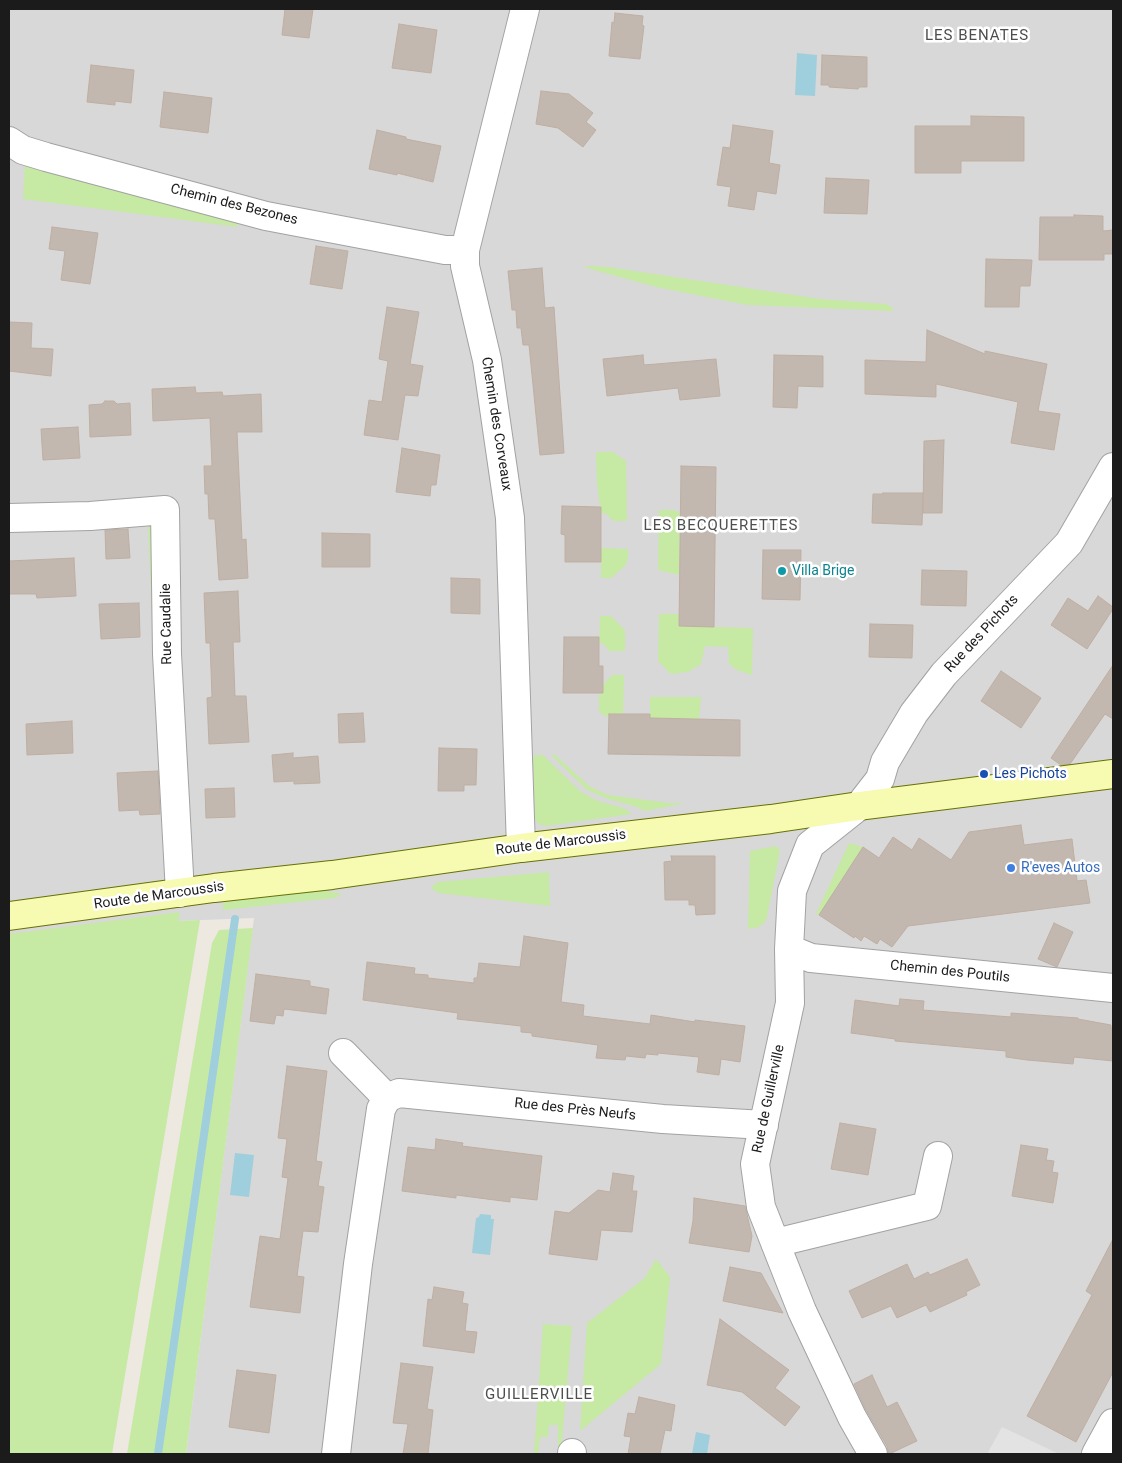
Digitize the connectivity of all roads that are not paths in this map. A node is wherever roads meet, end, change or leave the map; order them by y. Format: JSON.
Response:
{"nodes":[{"id":1,"x":526,"y":9,"type":"edge"},
{"id":2,"x":9,"y":141,"type":"edge"},
{"id":3,"x":465,"y":250,"type":"junction"},
{"id":4,"x":1113,"y":467,"type":"edge"},
{"id":5,"x":9,"y":518,"type":"edge"},
{"id":6,"x":1113,"y":774,"type":"edge"},
{"id":7,"x":859,"y":806,"type":"junction"},
{"id":8,"x":522,"y":848,"type":"junction"},
{"id":9,"x":180,"y":893,"type":"junction"},
{"id":10,"x":9,"y":916,"type":"edge"},
{"id":11,"x":790,"y":949,"type":"junction"},
{"id":12,"x":1113,"y":988,"type":"edge"},
{"id":13,"x":343,"y":1053,"type":"dead end"},
{"id":14,"x":388,"y":1098,"type":"junction"},
{"id":15,"x":764,"y":1125,"type":"junction"},
{"id":16,"x":938,"y":1156,"type":"dead end"},
{"id":17,"x":775,"y":1242,"type":"junction"},
{"id":18,"x":1113,"y":1424,"type":"edge"},
{"id":19,"x":336,"y":1454,"type":"edge"},
{"id":20,"x":873,"y":1454,"type":"edge"},
{"id":21,"x":1096,"y":1454,"type":"edge"}],
"edges":[{"from":1,"to":3,"type":"street","name":"Chemin des Corveaux"},
{"from":2,"to":3,"type":"street","name":"Chemin des Bezones"},
{"from":3,"to":8,"type":"street","name":"Chemin des Corveaux"},
{"from":4,"to":7,"type":"street","name":"Rue des Pichots"},
{"from":5,"to":9,"type":"street","name":"Rue Caudalie"},
{"from":6,"to":7,"type":"main road","name":"Route de Marcoussis"},
{"from":7,"to":8,"type":"main road","name":"Route de Marcoussis"},
{"from":7,"to":11,"type":"street","name":"Rue de Guillerville"},
{"from":8,"to":9,"type":"main road","name":"Route de Marcoussis"},
{"from":9,"to":10,"type":"main road","name":"Route de Marcoussis"},
{"from":11,"to":12,"type":"street","name":"Chemin des Poutils"},
{"from":11,"to":15,"type":"street","name":"Rue de Guillerville"},
{"from":13,"to":14,"type":"street"},
{"from":14,"to":15,"type":"street","name":"Rue des Près Neufs"},
{"from":14,"to":19,"type":"street"},
{"from":15,"to":17,"type":"street","name":"Rue de Guillerville"},
{"from":16,"to":17,"type":"street"},
{"from":17,"to":20,"type":"street","name":"Rue de Guillerville"},
{"from":18,"to":21,"type":"street"}]}
